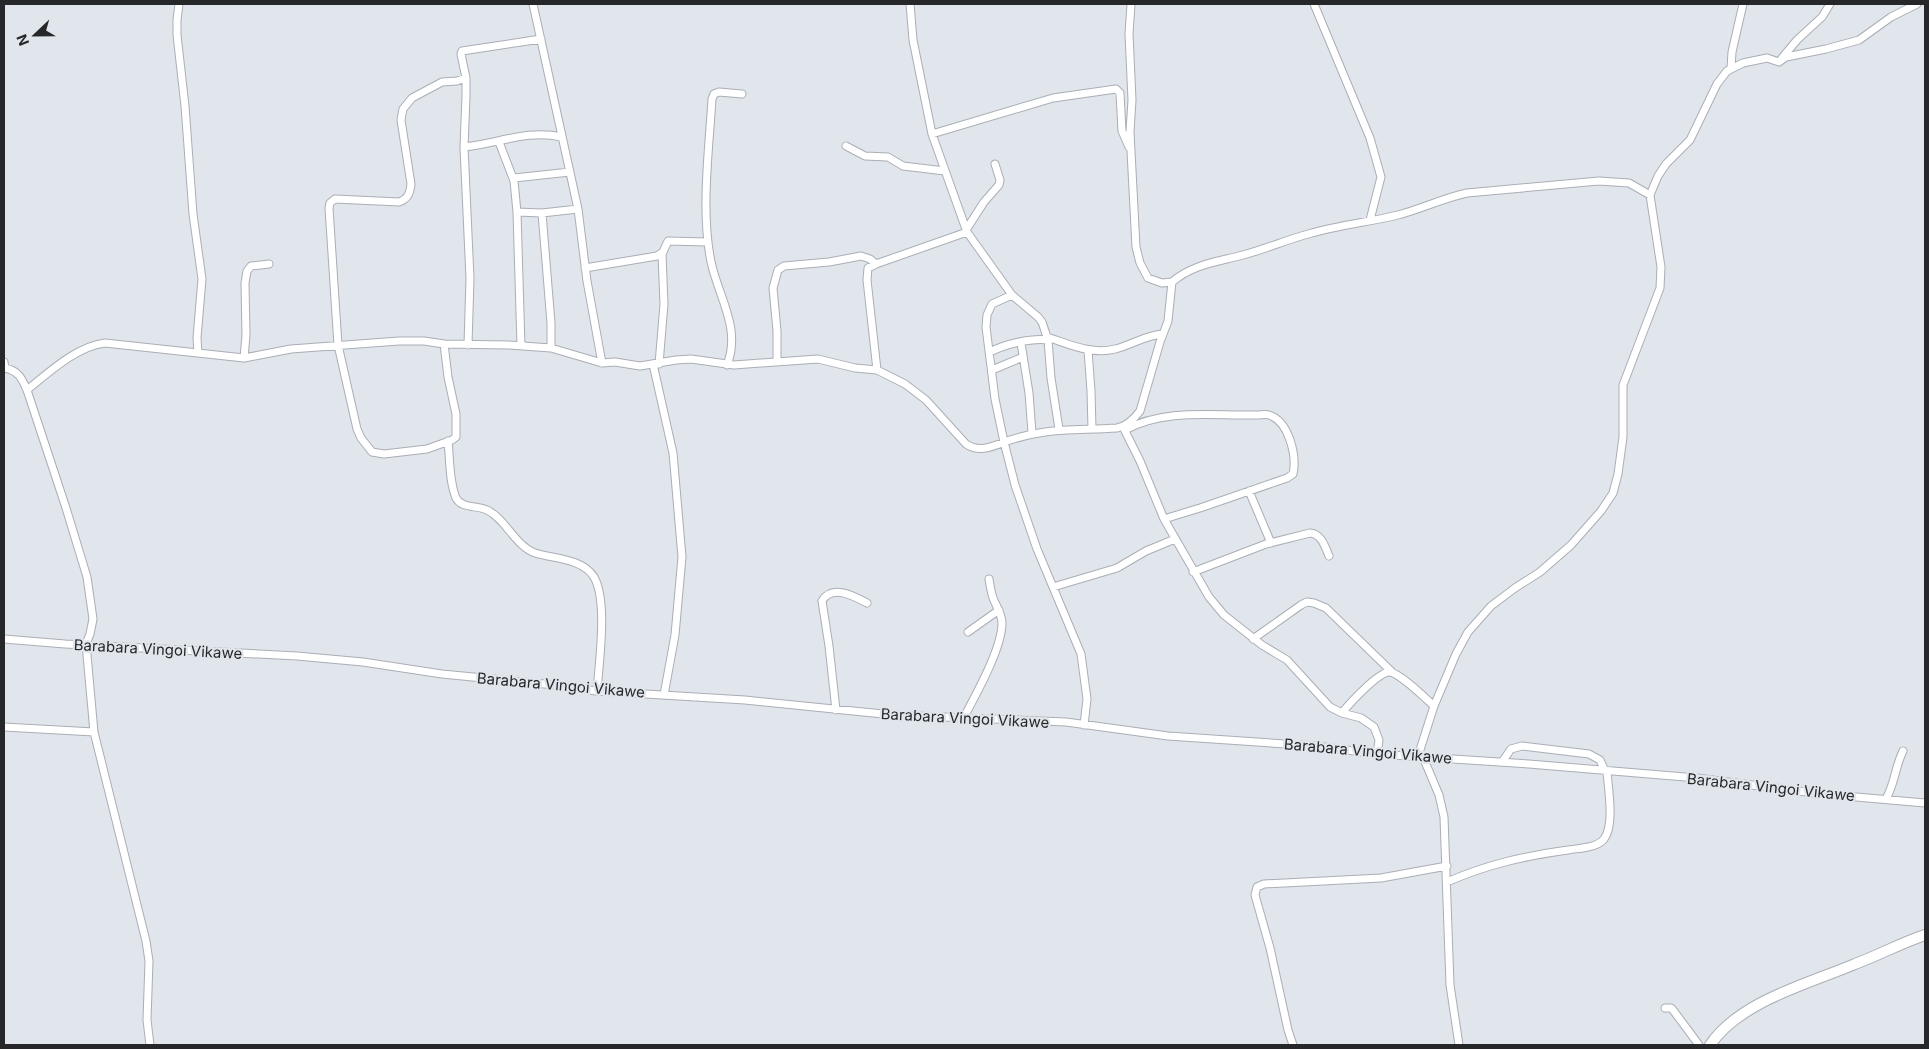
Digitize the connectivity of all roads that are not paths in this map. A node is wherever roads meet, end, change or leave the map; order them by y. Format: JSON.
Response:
{"nodes":[{"id":1,"x":179,"y":4,"type":"edge"},
{"id":2,"x":533,"y":4,"type":"edge"},
{"id":3,"x":910,"y":4,"type":"edge"},
{"id":4,"x":1131,"y":4,"type":"edge"},
{"id":5,"x":1314,"y":4,"type":"edge"},
{"id":6,"x":1743,"y":4,"type":"edge"},
{"id":7,"x":1830,"y":4,"type":"edge"},
{"id":8,"x":1917,"y":4,"type":"edge"},
{"id":9,"x":542,"y":39,"type":"junction"},
{"id":10,"x":1779,"y":62,"type":"junction"},
{"id":11,"x":1731,"y":68,"type":"junction"},
{"id":12,"x":466,"y":78,"type":"junction"},
{"id":13,"x":742,"y":94,"type":"dead end"},
{"id":14,"x":932,"y":134,"type":"junction"},
{"id":15,"x":561,"y":137,"type":"junction"},
{"id":16,"x":499,"y":142,"type":"junction"},
{"id":17,"x":846,"y":146,"type":"dead end"},
{"id":18,"x":464,"y":147,"type":"junction"},
{"id":19,"x":1131,"y":149,"type":"junction"},
{"id":20,"x":995,"y":164,"type":"dead end"},
{"id":21,"x":945,"y":171,"type":"junction"},
{"id":22,"x":570,"y":172,"type":"junction"},
{"id":23,"x":514,"y":178,"type":"junction"},
{"id":24,"x":1650,"y":195,"type":"junction"},
{"id":25,"x":578,"y":209,"type":"junction"},
{"id":26,"x":517,"y":212,"type":"junction"},
{"id":27,"x":542,"y":213,"type":"junction"},
{"id":28,"x":1370,"y":220,"type":"junction"},
{"id":29,"x":967,"y":231,"type":"junction"},
{"id":30,"x":707,"y":242,"type":"junction"},
{"id":31,"x":662,"y":254,"type":"junction"},
{"id":32,"x":269,"y":264,"type":"dead end"},
{"id":33,"x":876,"y":264,"type":"junction"},
{"id":34,"x":585,"y":268,"type":"junction"},
{"id":35,"x":1172,"y":282,"type":"junction"},
{"id":36,"x":1012,"y":295,"type":"junction"},
{"id":37,"x":1163,"y":334,"type":"junction"},
{"id":38,"x":1047,"y":338,"type":"junction"},
{"id":39,"x":1021,"y":343,"type":"junction"},
{"id":40,"x":444,"y":344,"type":"junction"},
{"id":41,"x":338,"y":345,"type":"junction"},
{"id":42,"x":468,"y":345,"type":"junction"},
{"id":43,"x":521,"y":346,"type":"junction"},
{"id":44,"x":551,"y":348,"type":"junction"},
{"id":45,"x":1088,"y":350,"type":"junction"},
{"id":46,"x":990,"y":352,"type":"junction"},
{"id":47,"x":198,"y":354,"type":"junction"},
{"id":48,"x":1023,"y":357,"type":"junction"},
{"id":49,"x":244,"y":358,"type":"junction"},
{"id":50,"x":778,"y":362,"type":"junction"},
{"id":51,"x":602,"y":363,"type":"junction"},
{"id":52,"x":656,"y":364,"type":"junction"},
{"id":53,"x":728,"y":365,"type":"junction"},
{"id":54,"x":4,"y":366,"type":"edge"},
{"id":55,"x":877,"y":370,"type":"junction"},
{"id":56,"x":992,"y":370,"type":"junction"},
{"id":57,"x":27,"y":390,"type":"junction"},
{"id":58,"x":1059,"y":429,"type":"junction"},
{"id":59,"x":1092,"y":429,"type":"junction"},
{"id":60,"x":1124,"y":429,"type":"junction"},
{"id":61,"x":1032,"y":433,"type":"junction"},
{"id":62,"x":448,"y":442,"type":"junction"},
{"id":63,"x":1004,"y":442,"type":"junction"},
{"id":64,"x":1249,"y":492,"type":"junction"},
{"id":65,"x":1164,"y":519,"type":"junction"},
{"id":66,"x":1175,"y":539,"type":"junction"},
{"id":67,"x":1270,"y":543,"type":"junction"},
{"id":68,"x":1329,"y":556,"type":"dead end"},
{"id":69,"x":1194,"y":572,"type":"junction"},
{"id":70,"x":989,"y":579,"type":"dead end"},
{"id":71,"x":1053,"y":587,"type":"junction"},
{"id":72,"x":867,"y":603,"type":"dead end"},
{"id":73,"x":999,"y":610,"type":"junction"},
{"id":74,"x":968,"y":632,"type":"dead end"},
{"id":75,"x":4,"y":639,"type":"edge"},
{"id":76,"x":1253,"y":639,"type":"junction"},
{"id":77,"x":86,"y":644,"type":"junction"},
{"id":78,"x":1392,"y":672,"type":"junction"},
{"id":79,"x":597,"y":691,"type":"junction"},
{"id":80,"x":664,"y":695,"type":"junction"},
{"id":81,"x":1434,"y":706,"type":"junction"},
{"id":82,"x":836,"y":710,"type":"junction"},
{"id":83,"x":1342,"y":713,"type":"junction"},
{"id":84,"x":963,"y":719,"type":"junction"},
{"id":85,"x":1084,"y":726,"type":"junction"},
{"id":86,"x":4,"y":727,"type":"edge"},
{"id":87,"x":94,"y":732,"type":"junction"},
{"id":88,"x":1903,"y":751,"type":"dead end"},
{"id":89,"x":1377,"y":754,"type":"junction"},
{"id":90,"x":1420,"y":756,"type":"junction"},
{"id":91,"x":1502,"y":762,"type":"junction"},
{"id":92,"x":1606,"y":771,"type":"junction"},
{"id":93,"x":1886,"y":799,"type":"junction"},
{"id":94,"x":1925,"y":803,"type":"edge"},
{"id":95,"x":1447,"y":866,"type":"junction"},
{"id":96,"x":1448,"y":882,"type":"junction"},
{"id":97,"x":1925,"y":934,"type":"edge"},
{"id":98,"x":1665,"y":1008,"type":"dead end"},
{"id":99,"x":150,"y":1045,"type":"edge"},
{"id":100,"x":1293,"y":1045,"type":"edge"},
{"id":101,"x":1459,"y":1045,"type":"edge"},
{"id":102,"x":1699,"y":1045,"type":"edge"},
{"id":103,"x":1710,"y":1045,"type":"edge"}],
"edges":[{"from":1,"to":47,"type":"street"},
{"from":2,"to":9,"type":"street"},
{"from":3,"to":14,"type":"street"},
{"from":4,"to":19,"type":"street"},
{"from":5,"to":28,"type":"street"},
{"from":6,"to":11,"type":"street"},
{"from":7,"to":10,"type":"street"},
{"from":8,"to":10,"type":"street"},
{"from":9,"to":12,"type":"street"},
{"from":9,"to":15,"type":"street"},
{"from":10,"to":11,"type":"street"},
{"from":11,"to":24,"type":"street"},
{"from":12,"to":18,"type":"street"},
{"from":12,"to":41,"type":"street"},
{"from":13,"to":30,"type":"street"},
{"from":14,"to":19,"type":"street"},
{"from":14,"to":21,"type":"street"},
{"from":15,"to":16,"type":"street"},
{"from":15,"to":22,"type":"street"},
{"from":16,"to":18,"type":"street"},
{"from":16,"to":23,"type":"street"},
{"from":17,"to":21,"type":"street"},
{"from":18,"to":42,"type":"street"},
{"from":19,"to":35,"type":"street"},
{"from":20,"to":29,"type":"street"},
{"from":21,"to":29,"type":"street"},
{"from":22,"to":23,"type":"street"},
{"from":22,"to":25,"type":"street"},
{"from":23,"to":26,"type":"street"},
{"from":24,"to":28,"type":"street"},
{"from":24,"to":81,"type":"street"},
{"from":25,"to":27,"type":"street"},
{"from":25,"to":34,"type":"street"},
{"from":26,"to":27,"type":"street"},
{"from":26,"to":43,"type":"street"},
{"from":27,"to":44,"type":"street"},
{"from":28,"to":35,"type":"street"},
{"from":29,"to":33,"type":"street"},
{"from":29,"to":36,"type":"street"},
{"from":30,"to":31,"type":"street"},
{"from":30,"to":53,"type":"street"},
{"from":31,"to":34,"type":"street"},
{"from":31,"to":52,"type":"street"},
{"from":32,"to":49,"type":"street"},
{"from":33,"to":50,"type":"street"},
{"from":33,"to":55,"type":"street"},
{"from":34,"to":51,"type":"street"},
{"from":35,"to":37,"type":"street"},
{"from":36,"to":38,"type":"street"},
{"from":36,"to":46,"type":"street"},
{"from":37,"to":45,"type":"street"},
{"from":37,"to":60,"type":"street"},
{"from":38,"to":39,"type":"street"},
{"from":38,"to":45,"type":"street"},
{"from":38,"to":58,"type":"street"},
{"from":39,"to":46,"type":"street"},
{"from":39,"to":48,"type":"street"},
{"from":40,"to":41,"type":"street"},
{"from":40,"to":42,"type":"street"},
{"from":40,"to":62,"type":"street"},
{"from":41,"to":49,"type":"street"},
{"from":41,"to":62,"type":"street"},
{"from":42,"to":43,"type":"street"},
{"from":43,"to":44,"type":"street"},
{"from":44,"to":51,"type":"street"},
{"from":45,"to":59,"type":"street"},
{"from":46,"to":56,"type":"street"},
{"from":47,"to":49,"type":"street"},
{"from":47,"to":57,"type":"street"},
{"from":48,"to":56,"type":"street"},
{"from":48,"to":61,"type":"street"},
{"from":50,"to":53,"type":"street"},
{"from":50,"to":55,"type":"street"},
{"from":51,"to":52,"type":"street"},
{"from":52,"to":53,"type":"street"},
{"from":52,"to":80,"type":"street"},
{"from":54,"to":57,"type":"street"},
{"from":55,"to":63,"type":"street"},
{"from":56,"to":63,"type":"street"},
{"from":57,"to":77,"type":"street"},
{"from":58,"to":59,"type":"street"},
{"from":58,"to":61,"type":"street"},
{"from":59,"to":60,"type":"street"},
{"from":60,"to":64,"type":"street"},
{"from":60,"to":65,"type":"street"},
{"from":61,"to":63,"type":"street"},
{"from":62,"to":79,"type":"street"},
{"from":63,"to":71,"type":"street"},
{"from":64,"to":65,"type":"street"},
{"from":64,"to":67,"type":"street"},
{"from":65,"to":66,"type":"street"},
{"from":66,"to":69,"type":"street"},
{"from":66,"to":71,"type":"street"},
{"from":67,"to":68,"type":"street"},
{"from":67,"to":69,"type":"street"},
{"from":69,"to":76,"type":"street"},
{"from":70,"to":73,"type":"street"},
{"from":71,"to":85,"type":"street"},
{"from":72,"to":82,"type":"street"},
{"from":73,"to":74,"type":"street"},
{"from":73,"to":84,"type":"street"},
{"from":75,"to":77,"type":"street","name":"Barabara Vingoi Vikawe"},
{"from":76,"to":78,"type":"street"},
{"from":76,"to":83,"type":"street"},
{"from":77,"to":79,"type":"street","name":"Barabara Vingoi Vikawe"},
{"from":77,"to":87,"type":"street"},
{"from":78,"to":81,"type":"street"},
{"from":78,"to":83,"type":"street"},
{"from":79,"to":80,"type":"street","name":"Barabara Vingoi Vikawe"},
{"from":80,"to":82,"type":"street","name":"Barabara Vingoi Vikawe"},
{"from":81,"to":90,"type":"street"},
{"from":82,"to":84,"type":"street","name":"Barabara Vingoi Vikawe"},
{"from":83,"to":89,"type":"street"},
{"from":84,"to":85,"type":"street","name":"Barabara Vingoi Vikawe"},
{"from":85,"to":89,"type":"street","name":"Barabara Vingoi Vikawe"},
{"from":86,"to":87,"type":"street"},
{"from":87,"to":99,"type":"street"},
{"from":88,"to":93,"type":"street"},
{"from":89,"to":90,"type":"street","name":"Barabara Vingoi Vikawe"},
{"from":90,"to":91,"type":"street","name":"Barabara Vingoi Vikawe"},
{"from":90,"to":95,"type":"street"},
{"from":91,"to":92,"type":"street","name":"Barabara Vingoi Vikawe"},
{"from":91,"to":92,"type":"street"},
{"from":92,"to":93,"type":"street","name":"Barabara Vingoi Vikawe"},
{"from":92,"to":96,"type":"street"},
{"from":93,"to":94,"type":"street","name":"Barabara Vingoi Vikawe"},
{"from":95,"to":96,"type":"street"},
{"from":95,"to":100,"type":"street"},
{"from":96,"to":101,"type":"street"},
{"from":97,"to":103,"type":"street"},
{"from":98,"to":102,"type":"street"}]}
